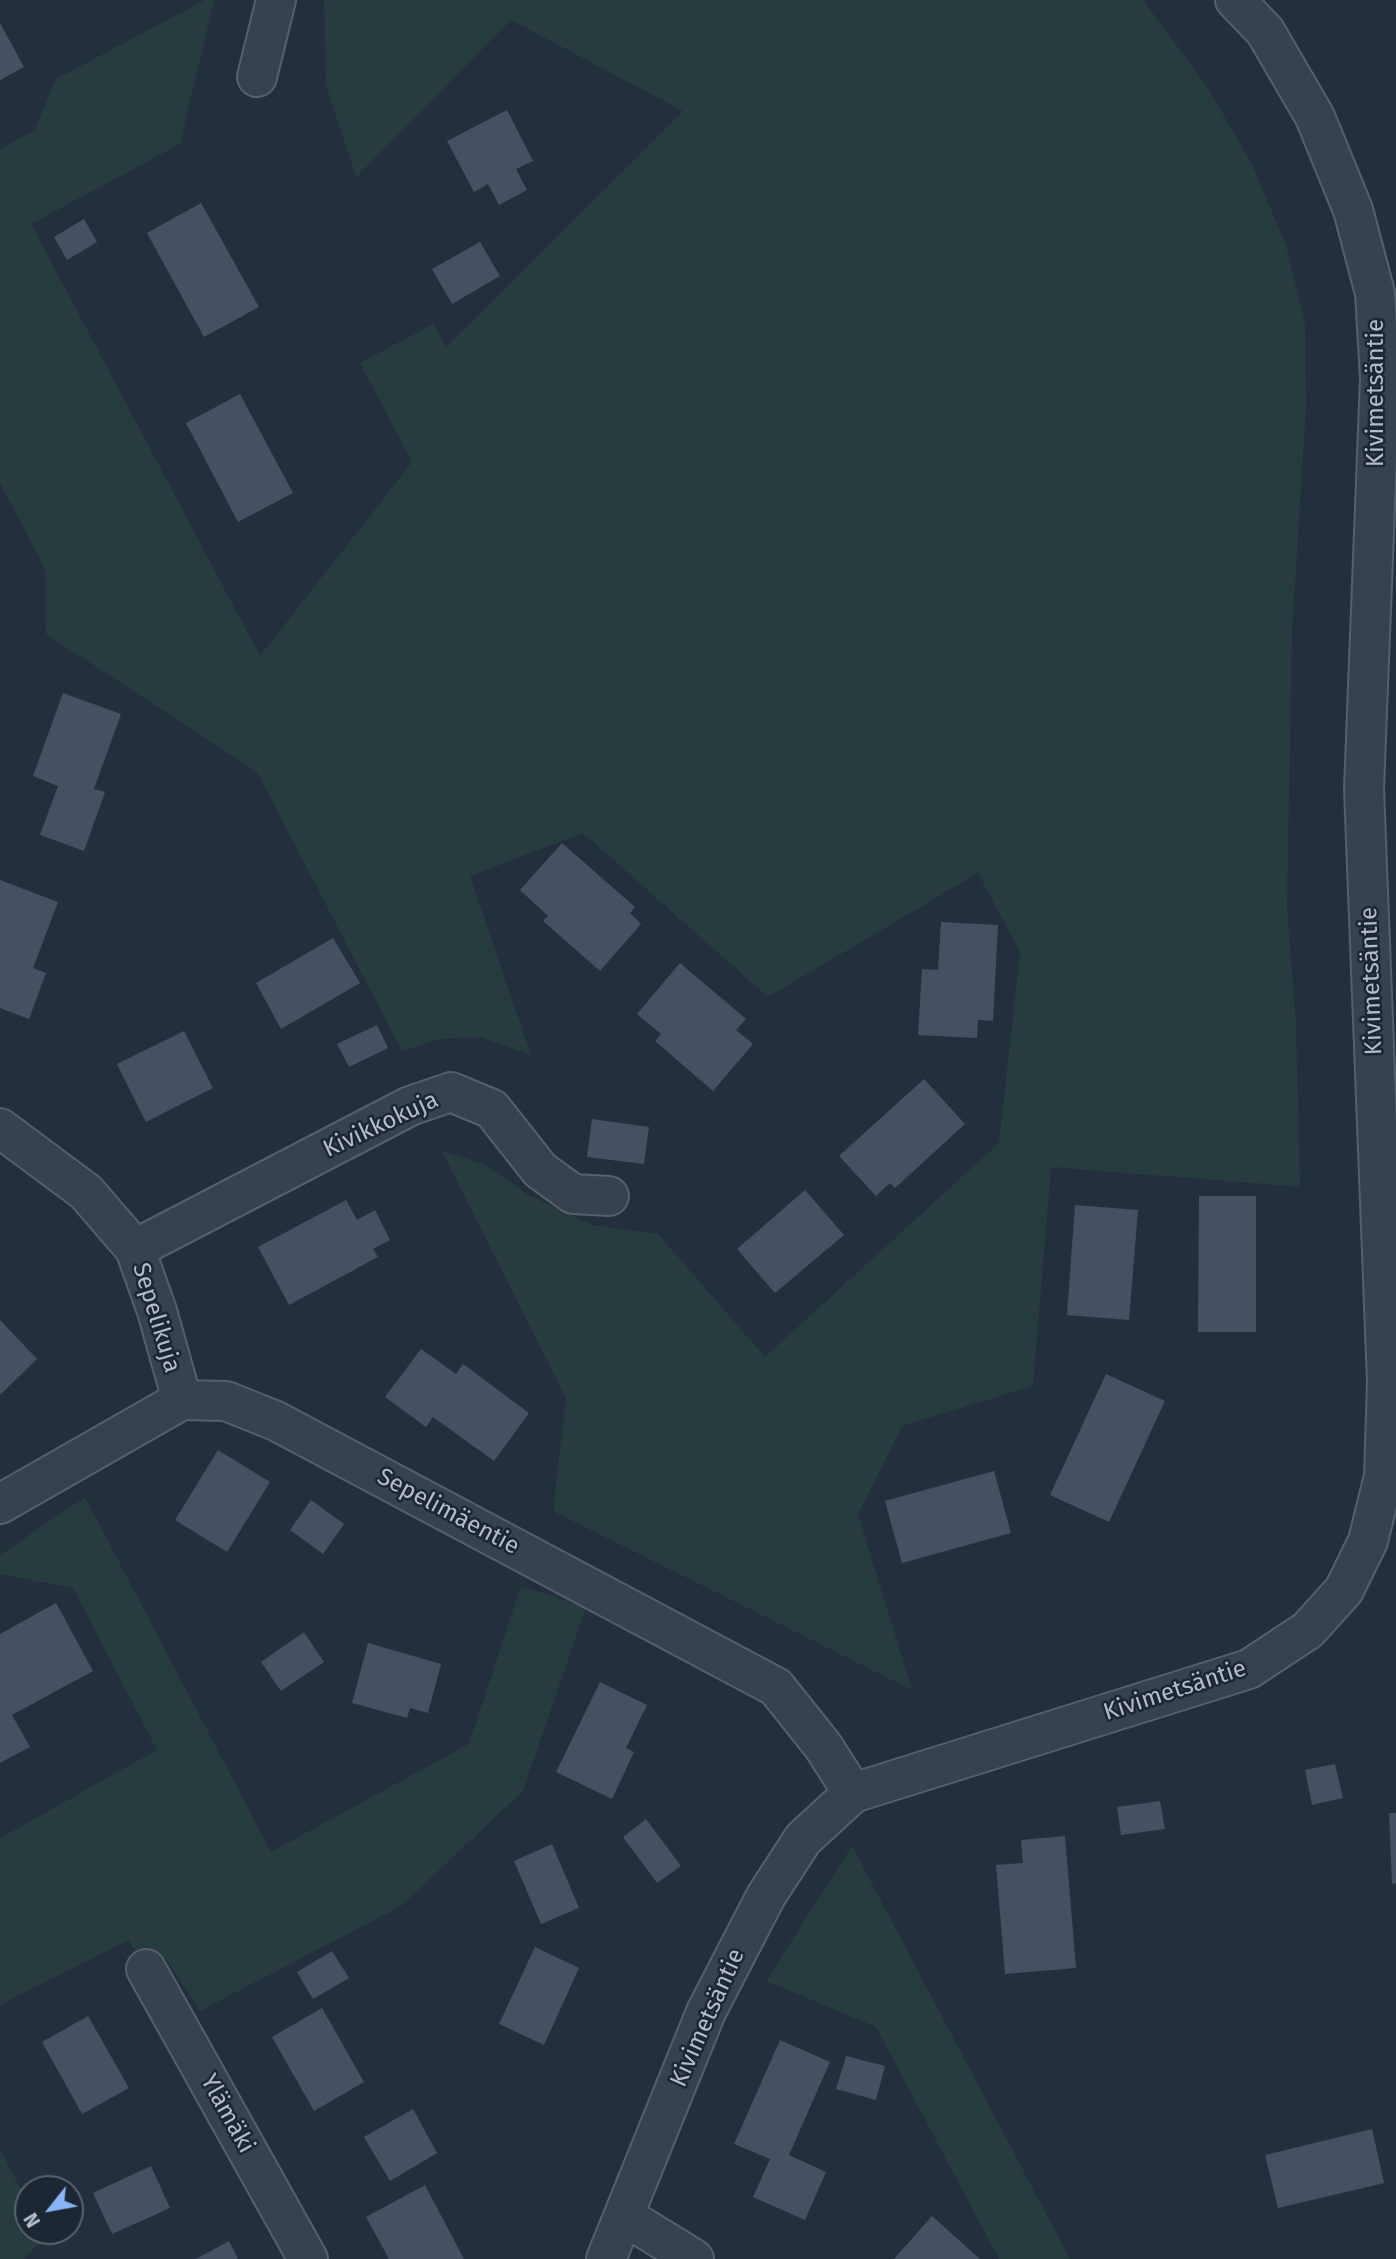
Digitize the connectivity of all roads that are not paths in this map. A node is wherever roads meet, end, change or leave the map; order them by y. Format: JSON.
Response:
{"nodes":[{"id":1,"x":276,"y":0,"type":"edge"},
{"id":2,"x":1235,"y":0,"type":"edge"},
{"id":3,"x":257,"y":77,"type":"dead end"},
{"id":4,"x":1382,"y":888,"type":"edge"},
{"id":5,"x":1383,"y":962,"type":"edge"},
{"id":6,"x":0,"y":1128,"type":"edge"},
{"id":7,"x":609,"y":1196,"type":"dead end"},
{"id":8,"x":135,"y":1249,"type":"junction"},
{"id":9,"x":182,"y":1400,"type":"junction"},
{"id":10,"x":0,"y":1504,"type":"edge"},
{"id":11,"x":853,"y":1793,"type":"junction"},
{"id":12,"x":146,"y":1969,"type":"dead end"},
{"id":13,"x":624,"y":2216,"type":"junction"},
{"id":14,"x":308,"y":2259,"type":"edge"},
{"id":15,"x":606,"y":2259,"type":"edge"},
{"id":16,"x":694,"y":2259,"type":"edge"}],
"edges":[{"from":1,"to":3,"type":"street"},
{"from":2,"to":4,"type":"street","name":"Kivimetsäntie"},
{"from":4,"to":5,"type":"street","name":"Kivimetsäntie"},
{"from":5,"to":11,"type":"street","name":"Kivimetsäntie"},
{"from":6,"to":8,"type":"street","name":"Sepelikuja"},
{"from":7,"to":8,"type":"street","name":"Kivikkokuja"},
{"from":8,"to":9,"type":"street","name":"Sepelikuja"},
{"from":9,"to":10,"type":"street"},
{"from":9,"to":11,"type":"street","name":"Sepelimäentie"},
{"from":11,"to":13,"type":"street","name":"Kivimetsäntie"},
{"from":12,"to":14,"type":"street","name":"Ylämäki"},
{"from":13,"to":15,"type":"street","name":"Kivimetsäntie"},
{"from":13,"to":16,"type":"street"}]}
